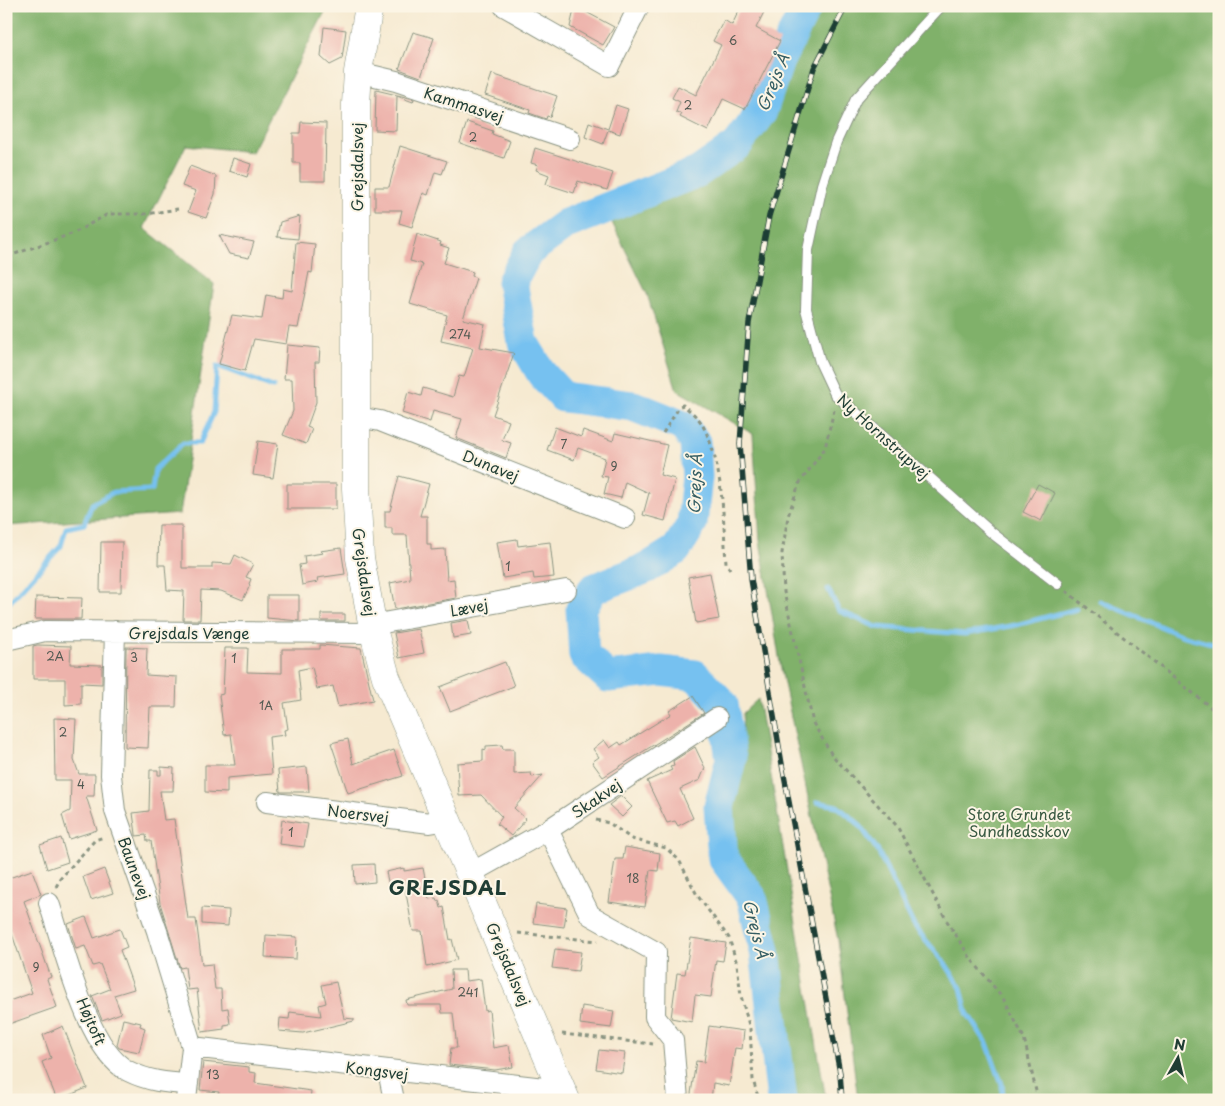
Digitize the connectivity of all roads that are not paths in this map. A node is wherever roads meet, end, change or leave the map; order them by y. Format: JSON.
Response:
{"nodes":[{"id":1,"x":369,"y":6,"type":"edge"},
{"id":2,"x":504,"y":6,"type":"edge"},
{"id":3,"x":639,"y":6,"type":"edge"},
{"id":4,"x":941,"y":6,"type":"edge"},
{"id":5,"x":358,"y":72,"type":"junction"},
{"id":6,"x":570,"y":139,"type":"dead end"},
{"id":7,"x":356,"y":417,"type":"junction"},
{"id":8,"x":625,"y":518,"type":"dead end"},
{"id":9,"x":1058,"y":584,"type":"road end"},
{"id":10,"x":566,"y":590,"type":"dead end"},
{"id":11,"x":373,"y":629,"type":"junction"},
{"id":12,"x":115,"y":631,"type":"junction"},
{"id":13,"x":6,"y":640,"type":"edge"},
{"id":14,"x":717,"y":718,"type":"dead end"},
{"id":15,"x":267,"y":802,"type":"dead end"},
{"id":16,"x":448,"y":820,"type":"junction"},
{"id":17,"x":548,"y":830,"type":"junction"},
{"id":18,"x":471,"y":873,"type":"junction"},
{"id":19,"x":49,"y":903,"type":"road end"},
{"id":20,"x":192,"y":1047,"type":"junction"},
{"id":21,"x":388,"y":1071,"type":"junction"},
{"id":22,"x":187,"y":1092,"type":"edge"},
{"id":23,"x":564,"y":1095,"type":"edge"},
{"id":24,"x":394,"y":1100,"type":"edge"},
{"id":25,"x":678,"y":1100,"type":"edge"}],
"edges":[{"from":1,"to":5,"type":"street","name":"Grejsdalsvej"},
{"from":2,"to":3,"type":"street"},
{"from":4,"to":9,"type":"lane","name":"Ny Hornstrupvej"},
{"from":5,"to":6,"type":"street","name":"Kammasvej"},
{"from":5,"to":7,"type":"street","name":"Grejsdalsvej"},
{"from":7,"to":8,"type":"street","name":"Dunavej"},
{"from":7,"to":11,"type":"street","name":"Grejsdalsvej"},
{"from":10,"to":11,"type":"street","name":"Lævej"},
{"from":11,"to":12,"type":"street","name":"Grejsdals Vænge"},
{"from":11,"to":16,"type":"street","name":"Grejsdalsvej"},
{"from":12,"to":13,"type":"street","name":"Grejsdals Vænge"},
{"from":12,"to":20,"type":"street","name":"Baunevej"},
{"from":14,"to":17,"type":"street","name":"Skakvej"},
{"from":15,"to":16,"type":"street","name":"Noersvej"},
{"from":16,"to":18,"type":"street","name":"Grejsdalsvej"},
{"from":17,"to":18,"type":"street","name":"Skakvej"},
{"from":17,"to":25,"type":"street"},
{"from":18,"to":23,"type":"street","name":"Grejsdalsvej"},
{"from":19,"to":22,"type":"street","name":"Højtoft"},
{"from":20,"to":21,"type":"street","name":"Kongsvej"},
{"from":20,"to":22,"type":"street","name":"Baunevej"},
{"from":21,"to":23,"type":"street","name":"Kongsvej"},
{"from":21,"to":24,"type":"street"}]}
